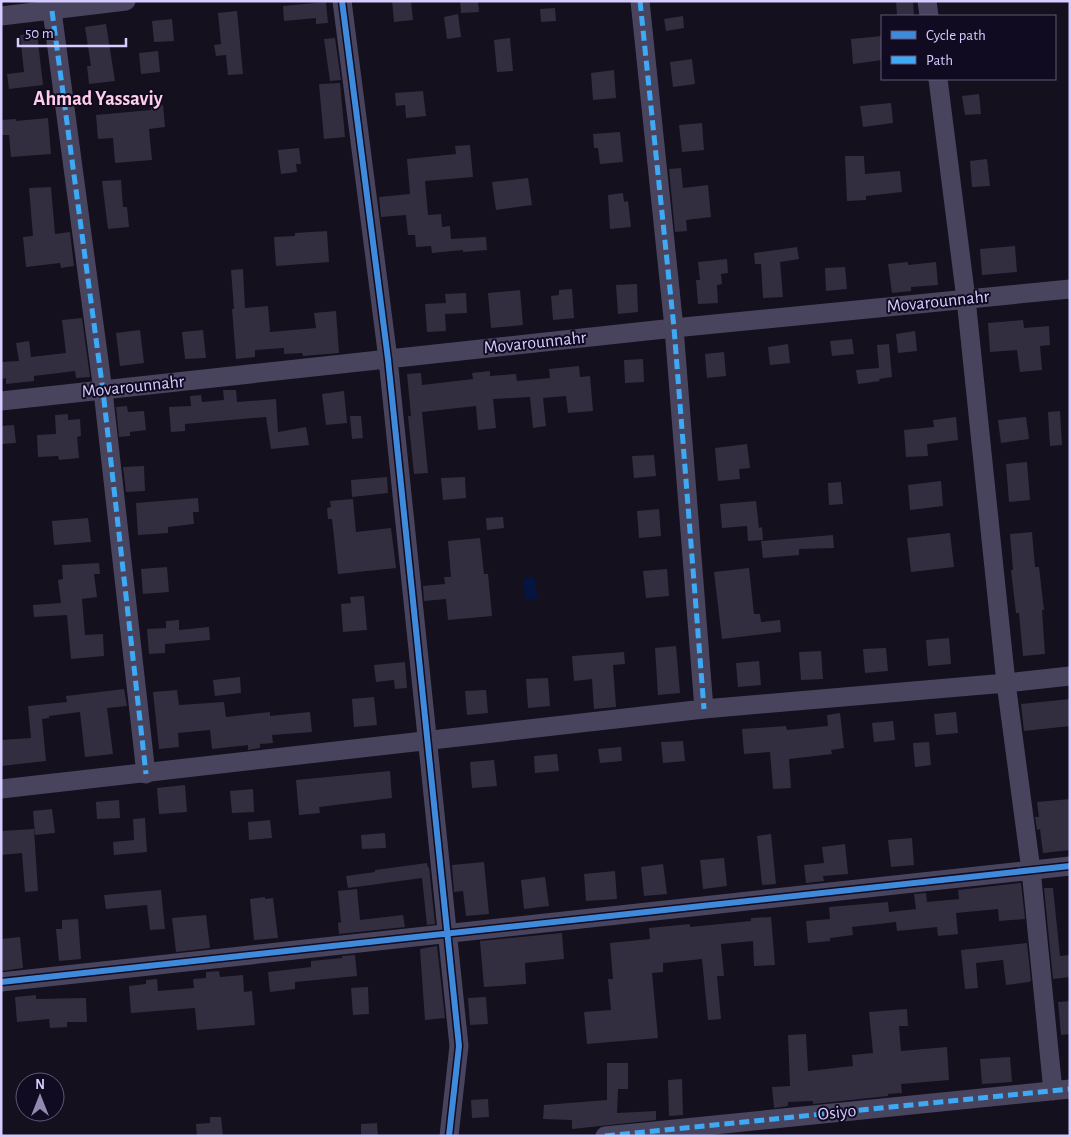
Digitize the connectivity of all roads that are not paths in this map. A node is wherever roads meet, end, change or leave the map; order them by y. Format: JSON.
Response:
{"nodes":[{"id":1,"x":126,"y":1,"type":"edge"},
{"id":2,"x":342,"y":1,"type":"edge"},
{"id":3,"x":640,"y":1,"type":"edge"},
{"id":4,"x":927,"y":1,"type":"edge"},
{"id":5,"x":52,"y":11,"type":"junction"},
{"id":6,"x":929,"y":15,"type":"edge"},
{"id":7,"x":1,"y":16,"type":"edge"},
{"id":8,"x":938,"y":80,"type":"edge"},
{"id":9,"x":1070,"y":289,"type":"edge"},
{"id":10,"x":966,"y":299,"type":"junction"},
{"id":11,"x":674,"y":328,"type":"junction"},
{"id":12,"x":388,"y":359,"type":"junction"},
{"id":13,"x":103,"y":391,"type":"junction"},
{"id":14,"x":1,"y":401,"type":"edge"},
{"id":15,"x":1070,"y":676,"type":"edge"},
{"id":16,"x":1006,"y":683,"type":"junction"},
{"id":17,"x":704,"y":709,"type":"junction"},
{"id":18,"x":426,"y":740,"type":"junction"},
{"id":19,"x":146,"y":774,"type":"junction"},
{"id":20,"x":1,"y":789,"type":"edge"},
{"id":21,"x":1070,"y":866,"type":"edge"},
{"id":22,"x":1031,"y":870,"type":"junction"},
{"id":23,"x":447,"y":934,"type":"junction"},
{"id":24,"x":1,"y":982,"type":"edge"},
{"id":25,"x":1061,"y":1090,"type":"edge"},
{"id":26,"x":449,"y":1136,"type":"edge"},
{"id":27,"x":604,"y":1136,"type":"edge"}],
"edges":[{"from":1,"to":5,"type":"street"},
{"from":2,"to":12,"type":"street"},
{"from":3,"to":11,"type":"street"},
{"from":4,"to":6,"type":"street"},
{"from":5,"to":7,"type":"street"},
{"from":5,"to":13,"type":"street"},
{"from":8,"to":10,"type":"street"},
{"from":9,"to":10,"type":"street","name":"Movarounnahr"},
{"from":10,"to":11,"type":"street","name":"Movarounnahr"},
{"from":10,"to":16,"type":"street"},
{"from":11,"to":12,"type":"street","name":"Movarounnahr"},
{"from":11,"to":17,"type":"street"},
{"from":12,"to":13,"type":"street","name":"Movarounnahr"},
{"from":12,"to":18,"type":"street"},
{"from":13,"to":14,"type":"street","name":"Movarounnahr"},
{"from":13,"to":19,"type":"street"},
{"from":15,"to":16,"type":"street"},
{"from":16,"to":17,"type":"street"},
{"from":16,"to":22,"type":"street"},
{"from":17,"to":18,"type":"street"},
{"from":18,"to":19,"type":"street"},
{"from":18,"to":23,"type":"street"},
{"from":19,"to":20,"type":"street"},
{"from":21,"to":22,"type":"street"},
{"from":22,"to":23,"type":"street"},
{"from":22,"to":25,"type":"street"},
{"from":23,"to":24,"type":"street"},
{"from":23,"to":26,"type":"street"},
{"from":25,"to":27,"type":"street","name":"Osiyo"}]}
